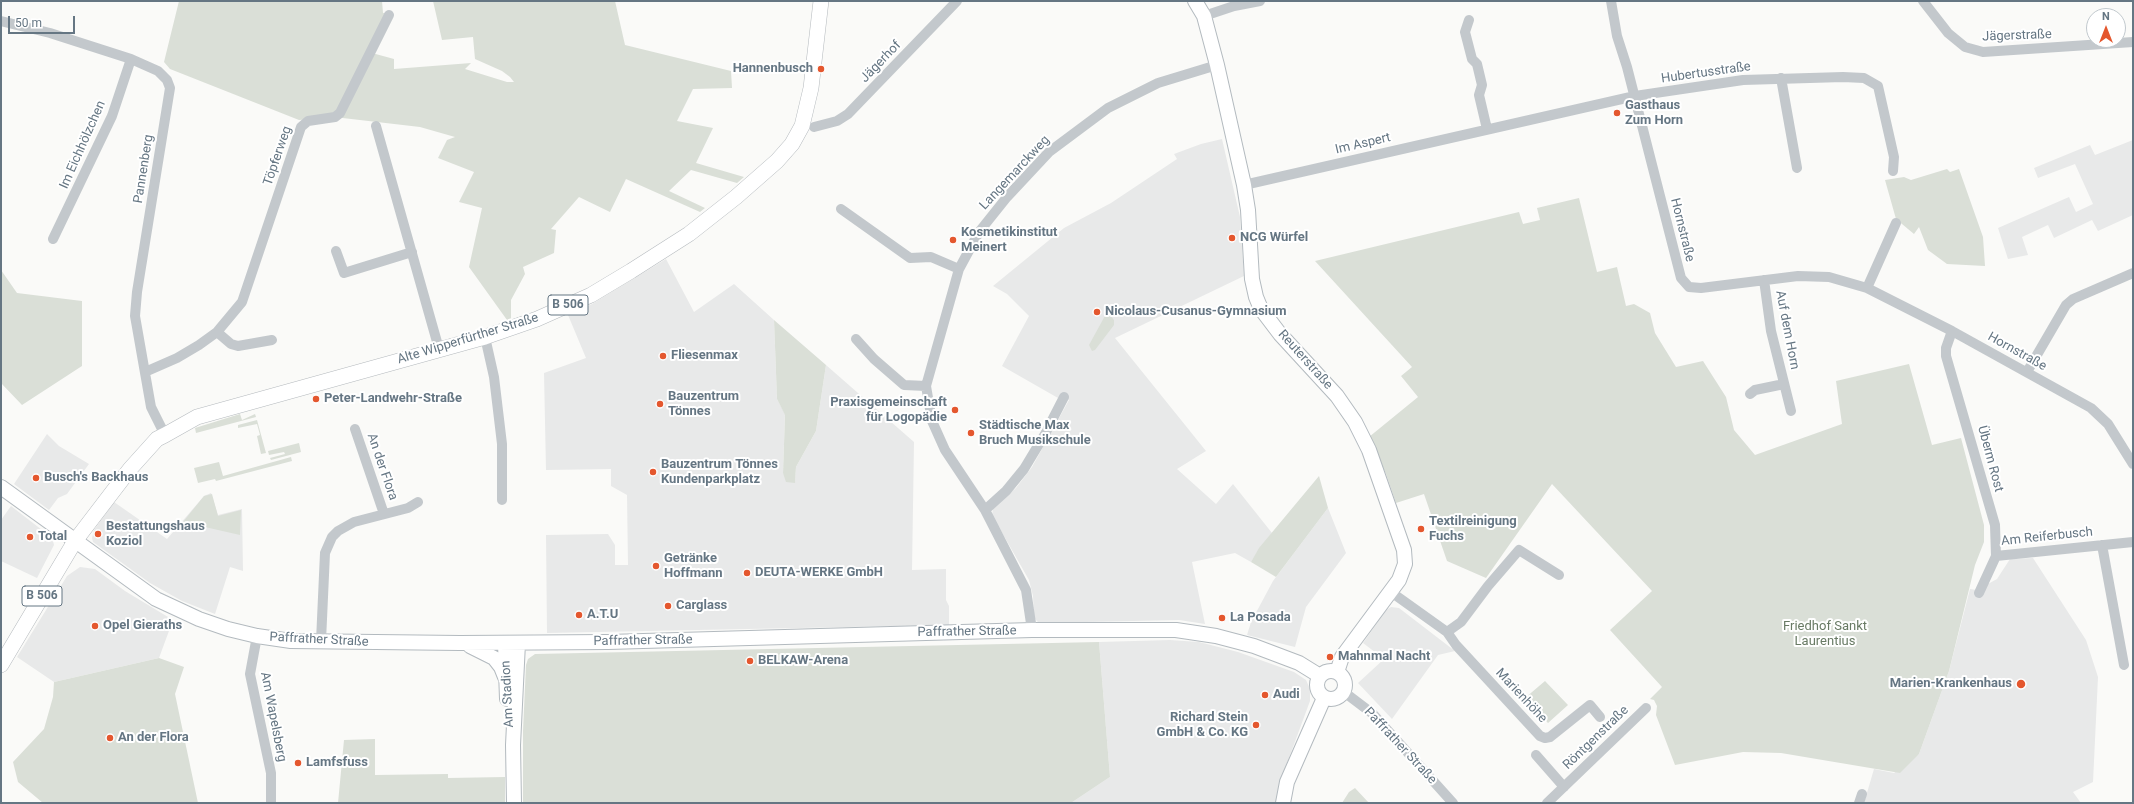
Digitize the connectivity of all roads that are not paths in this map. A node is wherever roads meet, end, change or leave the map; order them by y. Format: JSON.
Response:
{"nodes":[{"id":1,"x":821,"y":1,"type":"edge"},
{"id":2,"x":957,"y":1,"type":"edge"},
{"id":3,"x":1195,"y":1,"type":"edge"},
{"id":4,"x":1260,"y":1,"type":"edge"},
{"id":5,"x":1611,"y":1,"type":"edge"},
{"id":6,"x":1923,"y":1,"type":"edge"},
{"id":7,"x":389,"y":15,"type":"dead end"},
{"id":8,"x":1204,"y":16,"type":"junction"},
{"id":9,"x":1468,"y":20,"type":"dead end"},
{"id":10,"x":1,"y":21,"type":"edge"},
{"id":11,"x":2133,"y":42,"type":"edge"},
{"id":12,"x":131,"y":59,"type":"junction"},
{"id":13,"x":1217,"y":65,"type":"junction"},
{"id":14,"x":1781,"y":78,"type":"junction"},
{"id":15,"x":1635,"y":96,"type":"junction"},
{"id":16,"x":376,"y":126,"type":"dead end"},
{"id":17,"x":814,"y":127,"type":"dead end"},
{"id":18,"x":1488,"y":129,"type":"junction"},
{"id":19,"x":1797,"y":168,"type":"dead end"},
{"id":20,"x":1893,"y":171,"type":"dead end"},
{"id":21,"x":1244,"y":185,"type":"junction"},
{"id":22,"x":841,"y":209,"type":"dead end"},
{"id":23,"x":1896,"y":223,"type":"dead end"},
{"id":24,"x":53,"y":239,"type":"dead end"},
{"id":25,"x":336,"y":251,"type":"dead end"},
{"id":26,"x":412,"y":252,"type":"junction"},
{"id":27,"x":959,"y":269,"type":"junction"},
{"id":28,"x":2133,"y":273,"type":"edge"},
{"id":29,"x":1764,"y":280,"type":"junction"},
{"id":30,"x":1867,"y":288,"type":"junction"},
{"id":31,"x":1952,"y":331,"type":"junction"},
{"id":32,"x":217,"y":332,"type":"junction"},
{"id":33,"x":485,"y":337,"type":"junction"},
{"id":34,"x":856,"y":339,"type":"dead end"},
{"id":35,"x":272,"y":340,"type":"dead end"},
{"id":36,"x":439,"y":350,"type":"junction"},
{"id":37,"x":145,"y":372,"type":"junction"},
{"id":38,"x":2027,"y":372,"type":"junction"},
{"id":39,"x":1784,"y":384,"type":"junction"},
{"id":40,"x":926,"y":386,"type":"junction"},
{"id":41,"x":1750,"y":394,"type":"dead end"},
{"id":42,"x":1064,"y":397,"type":"dead end"},
{"id":43,"x":1791,"y":411,"type":"dead end"},
{"id":44,"x":355,"y":429,"type":"dead end"},
{"id":45,"x":165,"y":435,"type":"junction"},
{"id":46,"x":2133,"y":464,"type":"edge"},
{"id":47,"x":1,"y":487,"type":"edge"},
{"id":48,"x":502,"y":500,"type":"dead end"},
{"id":49,"x":418,"y":502,"type":"dead end"},
{"id":50,"x":985,"y":510,"type":"junction"},
{"id":51,"x":384,"y":514,"type":"junction"},
{"id":52,"x":75,"y":541,"type":"junction"},
{"id":53,"x":2133,"y":542,"type":"edge"},
{"id":54,"x":2102,"y":545,"type":"junction"},
{"id":55,"x":1996,"y":556,"type":"junction"},
{"id":56,"x":1559,"y":575,"type":"dead end"},
{"id":57,"x":1391,"y":592,"type":"junction"},
{"id":58,"x":1979,"y":592,"type":"dead end"},
{"id":59,"x":1032,"y":630,"type":"junction"},
{"id":60,"x":1447,"y":632,"type":"junction"},
{"id":61,"x":257,"y":636,"type":"junction"},
{"id":62,"x":321,"y":641,"type":"junction"},
{"id":63,"x":512,"y":643,"type":"junction"},
{"id":64,"x":460,"y":644,"type":"junction"},
{"id":65,"x":1,"y":665,"type":"edge"},
{"id":66,"x":2124,"y":665,"type":"dead end"},
{"id":67,"x":1336,"y":672,"type":"junction"},
{"id":68,"x":1320,"y":676,"type":"junction"},
{"id":69,"x":507,"y":682,"type":"junction"},
{"id":70,"x":1344,"y":692,"type":"junction"},
{"id":71,"x":1324,"y":698,"type":"junction"},
{"id":72,"x":1646,"y":708,"type":"dead end"},
{"id":73,"x":1600,"y":718,"type":"dead end"},
{"id":74,"x":513,"y":745,"type":"junction"},
{"id":75,"x":1536,"y":755,"type":"dead end"},
{"id":76,"x":1564,"y":787,"type":"junction"},
{"id":77,"x":271,"y":803,"type":"edge"},
{"id":78,"x":514,"y":803,"type":"edge"},
{"id":79,"x":1283,"y":803,"type":"edge"},
{"id":80,"x":1453,"y":803,"type":"edge"},
{"id":81,"x":1547,"y":803,"type":"edge"}],
"edges":[{"from":1,"to":33,"type":"main road","name":"Alte Wipperfürther Straße","number":"B 506"},
{"from":2,"to":17,"type":"street","name":"Jägerhof"},
{"from":3,"to":8,"type":"street","name":"Reuterstraße"},
{"from":4,"to":8,"type":"street"},
{"from":5,"to":15,"type":"street","name":"Hornstraße"},
{"from":6,"to":11,"type":"street","name":"Jägerstraße"},
{"from":7,"to":32,"type":"street","name":"Töpferweg"},
{"from":8,"to":13,"type":"street","name":"Reuterstraße"},
{"from":9,"to":18,"type":"street"},
{"from":10,"to":12,"type":"street","name":"Pannenberg"},
{"from":12,"to":24,"type":"street","name":"Im Eichhölzchen"},
{"from":12,"to":37,"type":"street","name":"Pannenberg"},
{"from":13,"to":21,"type":"street","name":"Reuterstraße"},
{"from":13,"to":27,"type":"street","name":"Langemarckweg"},
{"from":14,"to":15,"type":"street","name":"Hubertusstraße"},
{"from":14,"to":19,"type":"street"},
{"from":14,"to":20,"type":"street","name":"Hubertusstraße"},
{"from":15,"to":18,"type":"street","name":"Im Aspert"},
{"from":15,"to":29,"type":"street","name":"Hornstraße"},
{"from":16,"to":26,"type":"street"},
{"from":18,"to":21,"type":"street","name":"Im Aspert"},
{"from":21,"to":57,"type":"street","name":"Reuterstraße"},
{"from":22,"to":27,"type":"street"},
{"from":23,"to":30,"type":"street"},
{"from":25,"to":26,"type":"street"},
{"from":26,"to":36,"type":"street"},
{"from":27,"to":40,"type":"street","name":"Langemarckweg"},
{"from":28,"to":38,"type":"street"},
{"from":29,"to":30,"type":"street","name":"Hornstraße"},
{"from":29,"to":39,"type":"street","name":"Auf dem Horn"},
{"from":30,"to":31,"type":"street","name":"Hornstraße"},
{"from":31,"to":38,"type":"street","name":"Hornstraße"},
{"from":31,"to":55,"type":"street","name":"Überm Rost"},
{"from":32,"to":35,"type":"street"},
{"from":32,"to":37,"type":"street","name":"Töpferweg"},
{"from":33,"to":36,"type":"main road","name":"Alte Wipperfürther Straße","number":"B 506"},
{"from":33,"to":48,"type":"street"},
{"from":34,"to":40,"type":"street"},
{"from":36,"to":45,"type":"main road","name":"Alte Wipperfürther Straße","number":"B 506"},
{"from":37,"to":45,"type":"street","name":"Pannenberg"},
{"from":38,"to":46,"type":"street","name":"Hornstraße"},
{"from":39,"to":41,"type":"street","name":"Auf dem Horn"},
{"from":39,"to":43,"type":"street","name":"Auf dem Horn"},
{"from":40,"to":50,"type":"street","name":"Langemarckweg"},
{"from":42,"to":50,"type":"street"},
{"from":44,"to":51,"type":"street","name":"An der Flora"},
{"from":45,"to":52,"type":"main road","name":"Alte Wipperfürther Straße","number":"B 506"},
{"from":47,"to":52,"type":"street","name":"Paffrather Straße"},
{"from":49,"to":51,"type":"street","name":"An der Flora"},
{"from":50,"to":59,"type":"street","name":"Langemarckweg"},
{"from":51,"to":62,"type":"street","name":"An der Flora"},
{"from":52,"to":61,"type":"street","name":"Paffrather Straße"},
{"from":52,"to":65,"type":"main road","number":"B 506"},
{"from":53,"to":54,"type":"street","name":"Am Reiferbusch"},
{"from":54,"to":55,"type":"street","name":"Am Reiferbusch"},
{"from":54,"to":66,"type":"street","name":"Am Reiferbusch"},
{"from":55,"to":58,"type":"street","name":"Überm Rost"},
{"from":56,"to":60,"type":"street"},
{"from":57,"to":60,"type":"street","name":"Marienhöhe"},
{"from":57,"to":67,"type":"street","name":"Reuterstraße"},
{"from":59,"to":63,"type":"street","name":"Paffrather Straße"},
{"from":59,"to":68,"type":"street","name":"Paffrather Straße"},
{"from":60,"to":73,"type":"street","name":"Marienhöhe"},
{"from":61,"to":62,"type":"street","name":"Paffrather Straße"},
{"from":61,"to":77,"type":"street","name":"Am Wapelsberg"},
{"from":62,"to":64,"type":"street","name":"Paffrather Straße"},
{"from":63,"to":64,"type":"street","name":"Paffrather Straße"},
{"from":63,"to":69,"type":"street","name":"Am Stadion"},
{"from":63,"to":74,"type":"street","name":"Am Stadion"},
{"from":64,"to":69,"type":"street"},
{"from":67,"to":68,"type":"street"},
{"from":67,"to":70,"type":"street"},
{"from":68,"to":71,"type":"street"},
{"from":69,"to":74,"type":"street","name":"Am Stadion"},
{"from":70,"to":71,"type":"street"},
{"from":70,"to":80,"type":"street","name":"Paffrather Straße"},
{"from":71,"to":79,"type":"street"},
{"from":72,"to":76,"type":"street","name":"Röntgenstraße"},
{"from":74,"to":78,"type":"street","name":"Am Stadion"},
{"from":75,"to":76,"type":"street","name":"Röntgenstraße"},
{"from":76,"to":81,"type":"street","name":"Röntgenstraße"}]}
